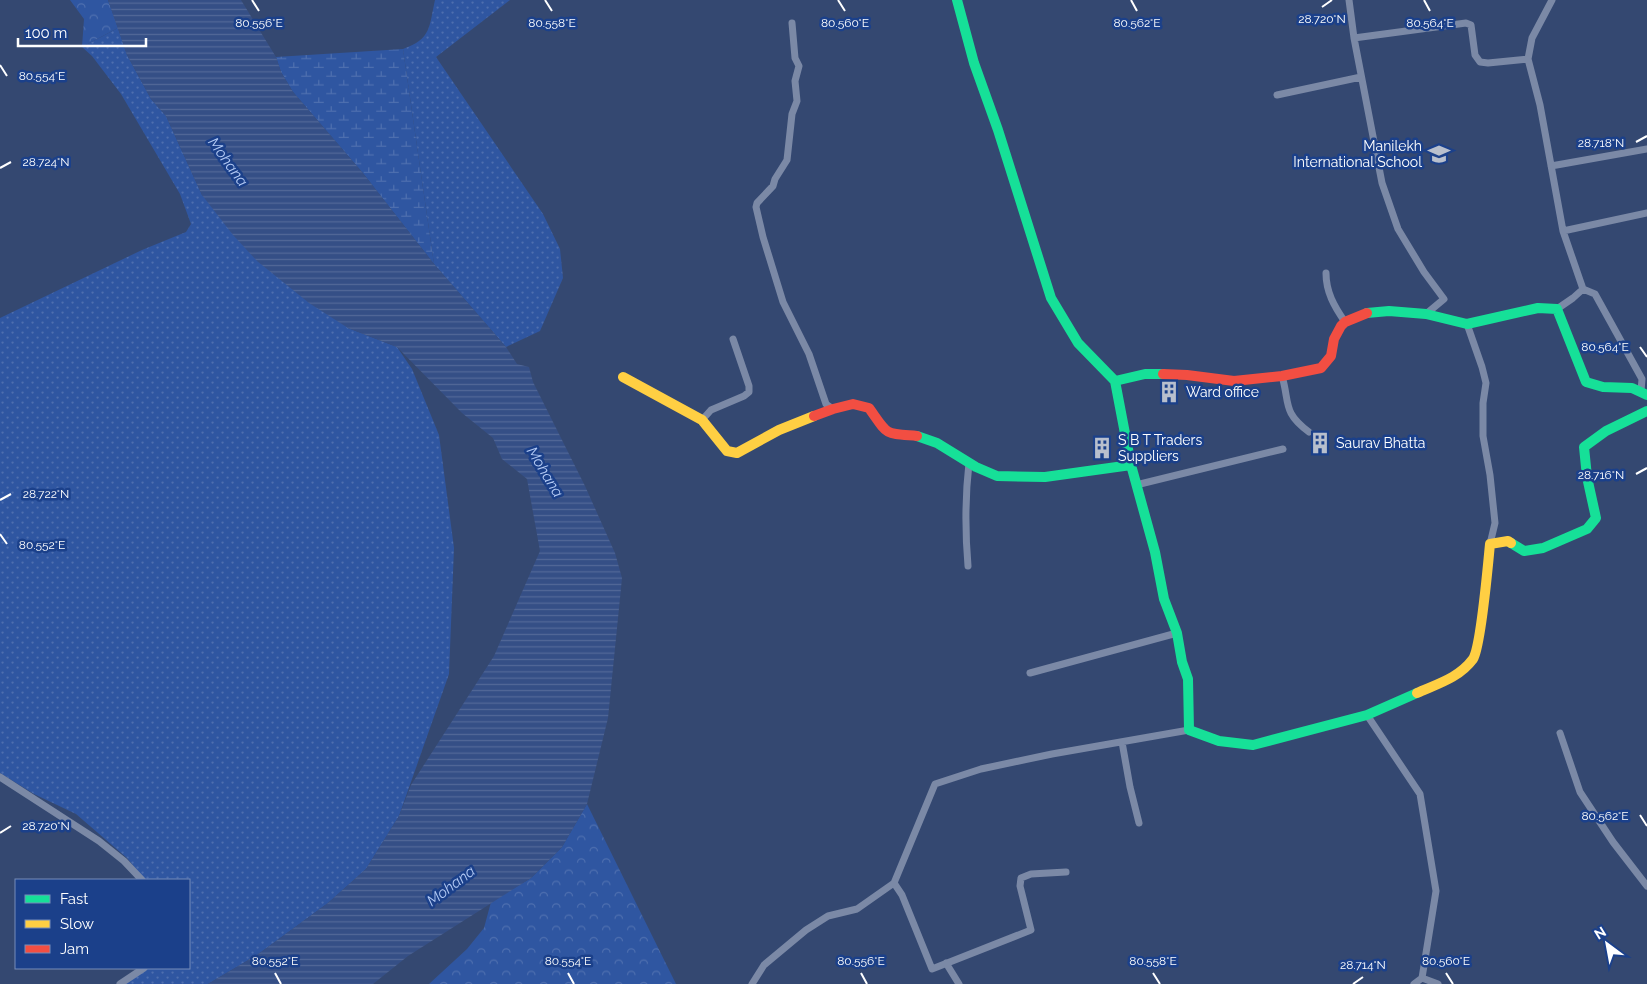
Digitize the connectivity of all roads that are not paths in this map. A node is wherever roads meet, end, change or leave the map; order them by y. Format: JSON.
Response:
{"nodes":[{"id":1,"x":957,"y":0,"type":"edge"},
{"id":2,"x":1349,"y":0,"type":"edge"},
{"id":3,"x":1552,"y":0,"type":"edge"},
{"id":4,"x":792,"y":23,"type":"dead end"},
{"id":5,"x":1354,"y":38,"type":"junction"},
{"id":6,"x":1528,"y":60,"type":"junction"},
{"id":7,"x":1362,"y":77,"type":"junction"},
{"id":8,"x":1277,"y":95,"type":"dead end"},
{"id":9,"x":1647,"y":149,"type":"edge"},
{"id":10,"x":1551,"y":166,"type":"junction"},
{"id":11,"x":1647,"y":213,"type":"edge"},
{"id":12,"x":1564,"y":231,"type":"junction"},
{"id":13,"x":1326,"y":273,"type":"dead end"},
{"id":14,"x":1583,"y":289,"type":"junction"},
{"id":15,"x":1557,"y":309,"type":"junction"},
{"id":16,"x":1426,"y":314,"type":"junction"},
{"id":17,"x":1345,"y":322,"type":"junction"},
{"id":18,"x":1467,"y":324,"type":"junction"},
{"id":19,"x":732,"y":339,"type":"dead end"},
{"id":20,"x":1282,"y":376,"type":"junction"},
{"id":21,"x":623,"y":377,"type":"dead end"},
{"id":22,"x":1115,"y":380,"type":"junction"},
{"id":23,"x":1644,"y":393,"type":"edge"},
{"id":24,"x":833,"y":409,"type":"junction"},
{"id":25,"x":1647,"y":411,"type":"edge"},
{"id":26,"x":702,"y":420,"type":"junction"},
{"id":27,"x":1309,"y":432,"type":"dead end"},
{"id":28,"x":1283,"y":449,"type":"dead end"},
{"id":29,"x":969,"y":464,"type":"junction"},
{"id":30,"x":1132,"y":465,"type":"junction"},
{"id":31,"x":1136,"y":485,"type":"junction"},
{"id":32,"x":1490,"y":544,"type":"junction"},
{"id":33,"x":968,"y":566,"type":"dead end"},
{"id":34,"x":1176,"y":634,"type":"junction"},
{"id":35,"x":1030,"y":673,"type":"dead end"},
{"id":36,"x":1367,"y":715,"type":"junction"},
{"id":37,"x":1189,"y":730,"type":"junction"},
{"id":38,"x":1560,"y":733,"type":"dead end"},
{"id":39,"x":1122,"y":742,"type":"junction"},
{"id":40,"x":0,"y":777,"type":"edge"},
{"id":41,"x":1140,"y":822,"type":"dead end"},
{"id":42,"x":1066,"y":872,"type":"dead end"},
{"id":43,"x":141,"y":879,"type":"edge"},
{"id":44,"x":894,"y":883,"type":"junction"},
{"id":45,"x":1647,"y":886,"type":"edge"},
{"id":46,"x":946,"y":963,"type":"junction"},
{"id":47,"x":142,"y":969,"type":"edge"},
{"id":48,"x":1422,"y":978,"type":"junction"},
{"id":49,"x":120,"y":984,"type":"edge"},
{"id":50,"x":752,"y":984,"type":"edge"},
{"id":51,"x":959,"y":984,"type":"edge"},
{"id":52,"x":1414,"y":984,"type":"edge"},
{"id":53,"x":1438,"y":984,"type":"edge"}],
"edges":[{"from":1,"to":22,"type":"street"},
{"from":2,"to":5,"type":"street"},
{"from":3,"to":6,"type":"street"},
{"from":4,"to":24,"type":"street"},
{"from":5,"to":6,"type":"street"},
{"from":5,"to":7,"type":"street"},
{"from":6,"to":10,"type":"street"},
{"from":7,"to":8,"type":"street"},
{"from":7,"to":16,"type":"street"},
{"from":9,"to":10,"type":"street"},
{"from":10,"to":12,"type":"street"},
{"from":11,"to":12,"type":"street"},
{"from":12,"to":14,"type":"street"},
{"from":13,"to":17,"type":"street"},
{"from":14,"to":15,"type":"street"},
{"from":14,"to":23,"type":"street"},
{"from":15,"to":18,"type":"street"},
{"from":15,"to":23,"type":"street"},
{"from":16,"to":17,"type":"street"},
{"from":16,"to":18,"type":"street"},
{"from":17,"to":20,"type":"street"},
{"from":18,"to":32,"type":"street"},
{"from":19,"to":26,"type":"street"},
{"from":20,"to":22,"type":"street"},
{"from":20,"to":27,"type":"street"},
{"from":21,"to":26,"type":"street"},
{"from":22,"to":30,"type":"street"},
{"from":24,"to":26,"type":"street"},
{"from":24,"to":29,"type":"street"},
{"from":25,"to":32,"type":"street"},
{"from":28,"to":31,"type":"street"},
{"from":29,"to":30,"type":"street"},
{"from":29,"to":33,"type":"street"},
{"from":30,"to":31,"type":"street"},
{"from":31,"to":34,"type":"street"},
{"from":32,"to":36,"type":"street"},
{"from":34,"to":35,"type":"street"},
{"from":34,"to":37,"type":"street"},
{"from":36,"to":37,"type":"street"},
{"from":36,"to":48,"type":"street"},
{"from":37,"to":39,"type":"street"},
{"from":38,"to":45,"type":"street"},
{"from":39,"to":41,"type":"street"},
{"from":39,"to":44,"type":"street"},
{"from":40,"to":43,"type":"street"},
{"from":42,"to":46,"type":"street"},
{"from":44,"to":46,"type":"street"},
{"from":44,"to":50,"type":"street"},
{"from":46,"to":51,"type":"street"},
{"from":47,"to":49,"type":"street"},
{"from":48,"to":52,"type":"street"},
{"from":48,"to":53,"type":"street"}]}
